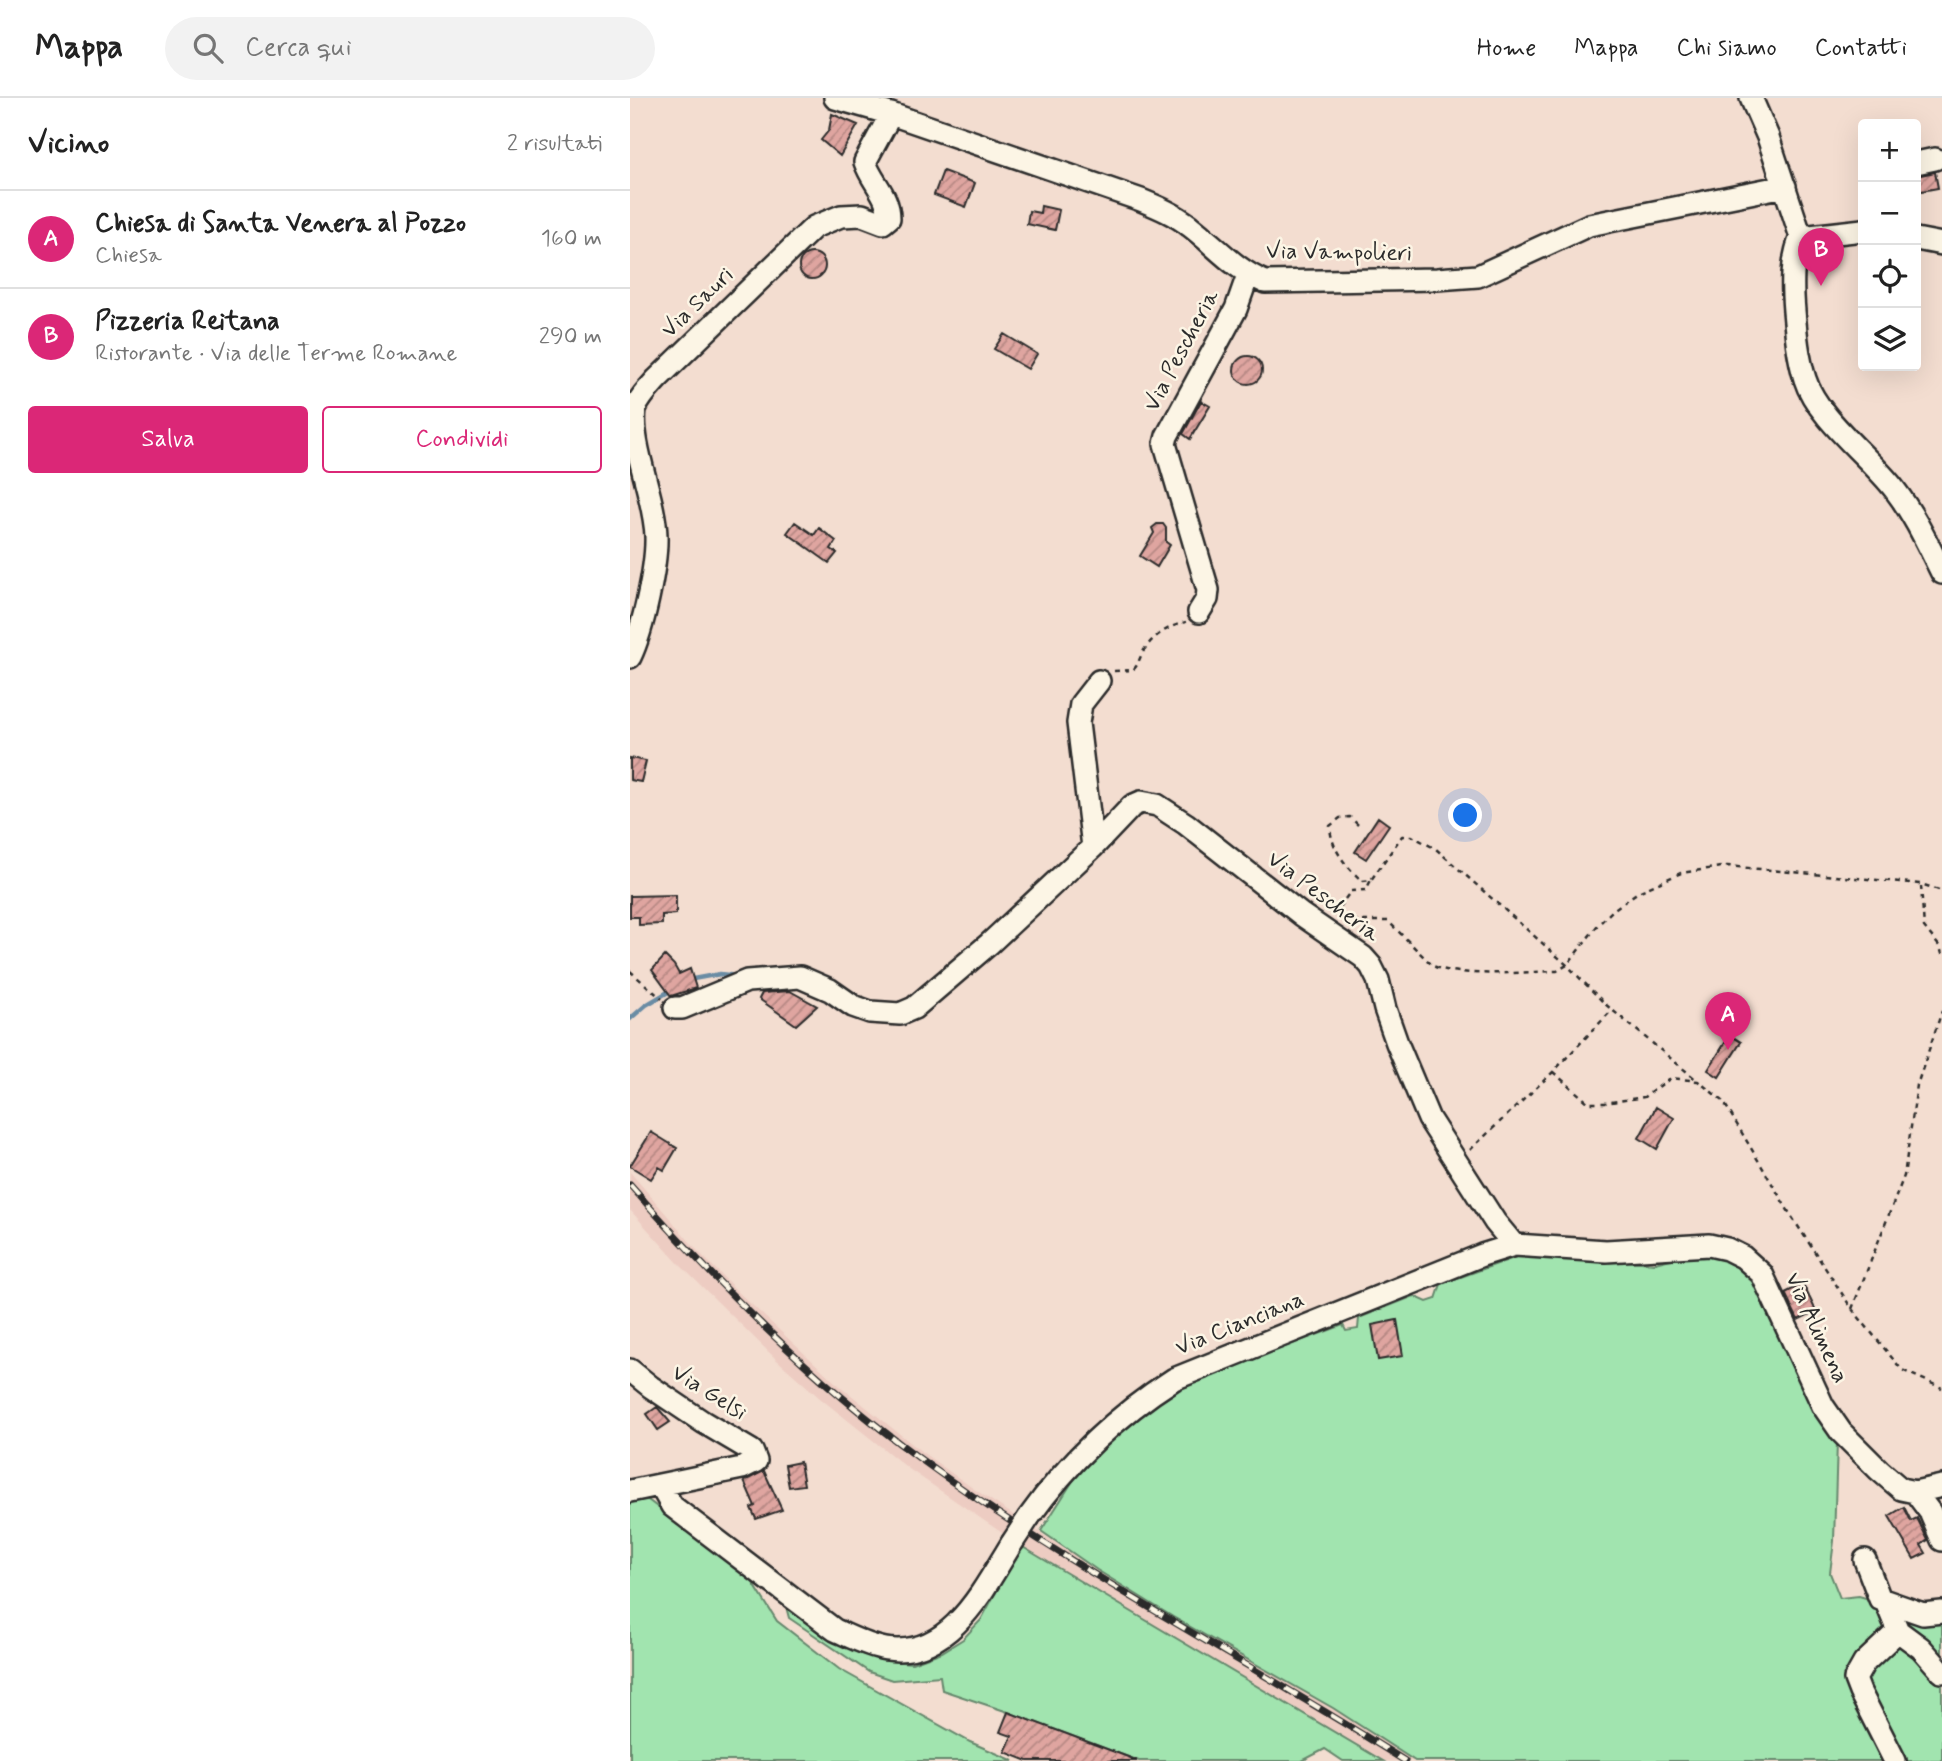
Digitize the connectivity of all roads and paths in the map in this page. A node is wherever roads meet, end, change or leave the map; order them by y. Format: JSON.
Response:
{"nodes":[{"id":1,"x":835,"y":98,"type":"edge"},
{"id":2,"x":1751,"y":98,"type":"edge"},
{"id":3,"x":891,"y":114,"type":"junction"},
{"id":4,"x":1784,"y":186,"type":"junction"},
{"id":5,"x":1858,"y":231,"type":"edge"},
{"id":6,"x":1801,"y":237,"type":"junction"},
{"id":7,"x":1921,"y":240,"type":"edge"},
{"id":8,"x":1942,"y":244,"type":"edge"},
{"id":9,"x":1248,"y":275,"type":"junction"},
{"id":10,"x":1942,"y":573,"type":"edge"},
{"id":11,"x":1199,"y":612,"type":"joint"},
{"id":12,"x":630,"y":657,"type":"edge"},
{"id":13,"x":1098,"y":681,"type":"joint"},
{"id":14,"x":1358,"y":825,"type":"dead end"},
{"id":15,"x":1093,"y":847,"type":"junction"},
{"id":16,"x":1371,"y":880,"type":"junction"},
{"id":17,"x":1921,"y":884,"type":"junction"},
{"id":18,"x":1942,"y":891,"type":"edge"},
{"id":19,"x":1325,"y":925,"type":"junction"},
{"id":20,"x":1942,"y":954,"type":"edge"},
{"id":21,"x":1567,"y":965,"type":"junction"},
{"id":22,"x":630,"y":971,"type":"edge"},
{"id":23,"x":675,"y":1008,"type":"joint"},
{"id":24,"x":1612,"y":1010,"type":"junction"},
{"id":25,"x":1942,"y":1011,"type":"edge"},
{"id":26,"x":1553,"y":1072,"type":"junction"},
{"id":27,"x":1698,"y":1081,"type":"junction"},
{"id":28,"x":1458,"y":1165,"type":"junction"},
{"id":29,"x":1514,"y":1245,"type":"junction"},
{"id":30,"x":1852,"y":1309,"type":"junction"},
{"id":31,"x":630,"y":1370,"type":"edge"},
{"id":32,"x":1942,"y":1388,"type":"edge"},
{"id":33,"x":660,"y":1485,"type":"junction"},
{"id":34,"x":1942,"y":1486,"type":"edge"},
{"id":35,"x":630,"y":1491,"type":"edge"},
{"id":36,"x":1915,"y":1492,"type":"junction"},
{"id":37,"x":1942,"y":1540,"type":"edge"},
{"id":38,"x":1865,"y":1560,"type":"dead end"},
{"id":39,"x":1886,"y":1602,"type":"junction"},
{"id":40,"x":1942,"y":1612,"type":"edge"},
{"id":41,"x":1898,"y":1631,"type":"junction"},
{"id":42,"x":1942,"y":1672,"type":"edge"},
{"id":43,"x":1895,"y":1761,"type":"edge"}],
"edges":[{"from":1,"to":3,"type":"street","name":"Via Vampolieri"},
{"from":2,"to":4,"type":"street"},
{"from":3,"to":9,"type":"street","name":"Via Vampolieri"},
{"from":3,"to":12,"type":"street","name":"Via Sauri"},
{"from":4,"to":6,"type":"street"},
{"from":4,"to":9,"type":"street","name":"Via Vampolieri"},
{"from":5,"to":6,"type":"street"},
{"from":6,"to":10,"type":"street"},
{"from":7,"to":8,"type":"street"},
{"from":9,"to":11,"type":"street","name":"Via Pescheria"},
{"from":11,"to":13,"type":"path"},
{"from":13,"to":15,"type":"street"},
{"from":14,"to":16,"type":"path"},
{"from":15,"to":19,"type":"street","name":"Via Pescheria"},
{"from":15,"to":23,"type":"street","name":"Via Pescheria"},
{"from":16,"to":19,"type":"path"},
{"from":16,"to":21,"type":"path"},
{"from":17,"to":18,"type":"path"},
{"from":17,"to":20,"type":"path"},
{"from":17,"to":21,"type":"path"},
{"from":19,"to":21,"type":"path"},
{"from":19,"to":28,"type":"street","name":"Via Pescheria"},
{"from":21,"to":24,"type":"path"},
{"from":22,"to":23,"type":"path"},
{"from":24,"to":26,"type":"path"},
{"from":24,"to":27,"type":"path"},
{"from":25,"to":30,"type":"path"},
{"from":26,"to":27,"type":"path"},
{"from":26,"to":28,"type":"path"},
{"from":27,"to":30,"type":"path"},
{"from":28,"to":29,"type":"street","name":"Via Pescheria"},
{"from":29,"to":33,"type":"street","name":"Via Cianciana","bridge":true},
{"from":29,"to":36,"type":"street","name":"Via Alimena"},
{"from":30,"to":32,"type":"path"},
{"from":31,"to":33,"type":"street","name":"Via Gelsi"},
{"from":33,"to":35,"type":"street"},
{"from":34,"to":36,"type":"street"},
{"from":36,"to":37,"type":"street"},
{"from":38,"to":39,"type":"street"},
{"from":39,"to":40,"type":"street"},
{"from":39,"to":41,"type":"street"},
{"from":41,"to":42,"type":"street"},
{"from":41,"to":43,"type":"street"}]}
